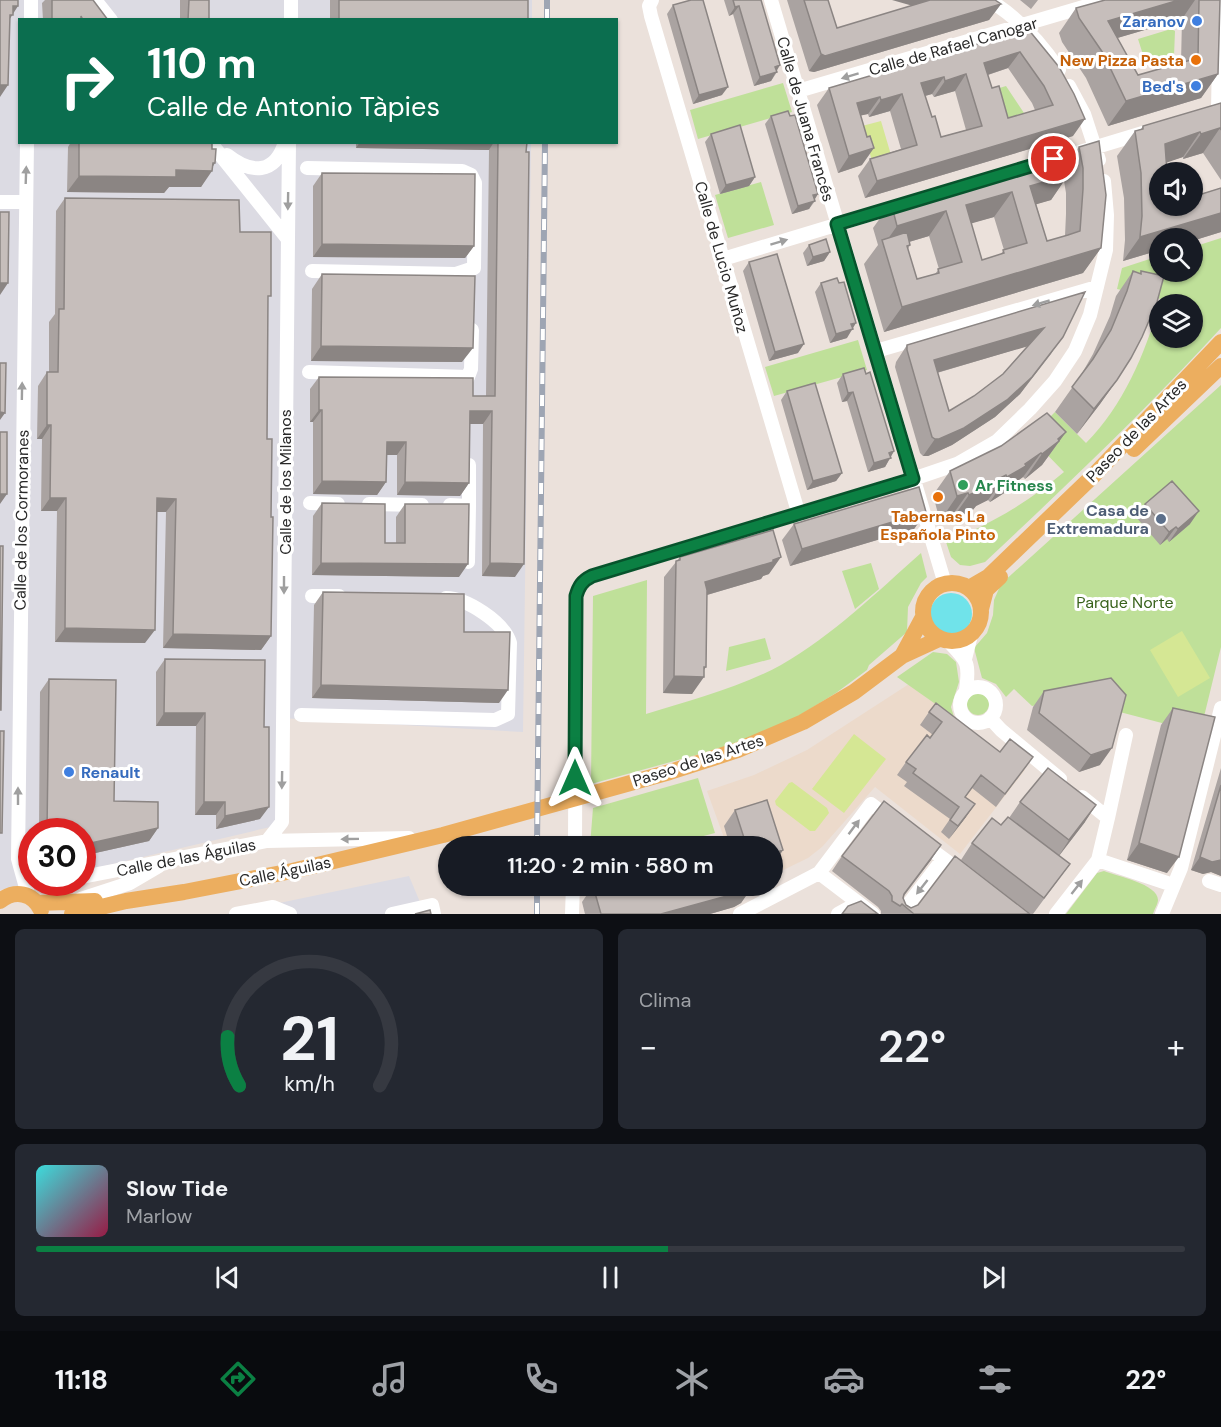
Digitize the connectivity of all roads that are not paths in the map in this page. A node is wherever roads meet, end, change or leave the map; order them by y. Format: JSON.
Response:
{"nodes":[{"id":1,"x":95,"y":0,"type":"edge"},
{"id":2,"x":109,"y":0,"type":"edge"},
{"id":3,"x":291,"y":0,"type":"edge"},
{"id":4,"x":650,"y":0,"type":"edge"},
{"id":5,"x":771,"y":0,"type":"edge"},
{"id":6,"x":989,"y":0,"type":"edge"},
{"id":7,"x":1056,"y":0,"type":"edge"},
{"id":8,"x":1107,"y":0,"type":"edge"},
{"id":9,"x":1220,"y":0,"type":"edge"},
{"id":10,"x":1056,"y":15,"type":"junction"},
{"id":11,"x":110,"y":18,"type":"edge"},
{"id":12,"x":112,"y":18,"type":"edge"},
{"id":13,"x":291,"y":18,"type":"edge"},
{"id":14,"x":1021,"y":25,"type":"junction"},
{"id":15,"x":798,"y":91,"type":"junction"},
{"id":16,"x":1214,"y":114,"type":"edge"},
{"id":17,"x":1161,"y":128,"type":"edge"},
{"id":18,"x":27,"y":144,"type":"edge"},
{"id":19,"x":212,"y":144,"type":"edge"},
{"id":20,"x":213,"y":144,"type":"edge"},
{"id":21,"x":286,"y":144,"type":"edge"},
{"id":22,"x":287,"y":144,"type":"edge"},
{"id":23,"x":1096,"y":147,"type":"junction"},
{"id":24,"x":1032,"y":166,"type":"edge"},
{"id":25,"x":307,"y":168,"type":"dead end"},
{"id":26,"x":0,"y":202,"type":"edge"},
{"id":27,"x":25,"y":202,"type":"junction"},
{"id":28,"x":911,"y":202,"type":"edge"},
{"id":29,"x":837,"y":224,"type":"junction"},
{"id":30,"x":287,"y":238,"type":"junction"},
{"id":31,"x":723,"y":259,"type":"junction"},
{"id":32,"x":312,"y":271,"type":"dead end"},
{"id":33,"x":1097,"y":286,"type":"junction"},
{"id":34,"x":473,"y":313,"type":"edge"},
{"id":35,"x":1221,"y":342,"type":"edge"},
{"id":36,"x":876,"y":351,"type":"junction"},
{"id":37,"x":1221,"y":366,"type":"edge"},
{"id":38,"x":309,"y":372,"type":"dead end"},
{"id":39,"x":469,"y":455,"type":"edge"},
{"id":40,"x":913,"y":479,"type":"junction"},
{"id":41,"x":310,"y":503,"type":"dead end"},
{"id":42,"x":469,"y":506,"type":"junction"},
{"id":43,"x":798,"y":515,"type":"junction"},
{"id":44,"x":468,"y":562,"type":"edge"},
{"id":45,"x":945,"y":584,"type":"junction"},
{"id":46,"x":969,"y":588,"type":"junction"},
{"id":47,"x":312,"y":596,"type":"dead end"},
{"id":48,"x":356,"y":597,"type":"edge"},
{"id":49,"x":435,"y":598,"type":"edge"},
{"id":50,"x":981,"y":609,"type":"junction"},
{"id":51,"x":923,"y":617,"type":"junction"},
{"id":52,"x":971,"y":635,"type":"junction"},
{"id":53,"x":943,"y":640,"type":"junction"},
{"id":54,"x":902,"y":656,"type":"junction"},
{"id":55,"x":965,"y":659,"type":"junction"},
{"id":56,"x":972,"y":688,"type":"junction"},
{"id":57,"x":1221,"y":708,"type":"edge"},
{"id":58,"x":301,"y":715,"type":"dead end"},
{"id":59,"x":990,"y":718,"type":"junction"},
{"id":60,"x":1126,"y":735,"type":"dead end"},
{"id":61,"x":18,"y":818,"type":"edge"},
{"id":62,"x":1108,"y":818,"type":"junction"},
{"id":63,"x":282,"y":822,"type":"joint"},
{"id":64,"x":436,"y":836,"type":"junction"},
{"id":65,"x":575,"y":836,"type":"edge"},
{"id":66,"x":267,"y":841,"type":"junction"},
{"id":67,"x":172,"y":859,"type":"junction"},
{"id":68,"x":944,"y":859,"type":"junction"},
{"id":69,"x":1098,"y":860,"type":"junction"},
{"id":70,"x":819,"y":873,"type":"junction"},
{"id":71,"x":96,"y":874,"type":"edge"},
{"id":72,"x":971,"y":880,"type":"edge"},
{"id":73,"x":1173,"y":885,"type":"junction"},
{"id":74,"x":18,"y":893,"type":"edge"},
{"id":75,"x":43,"y":896,"type":"edge"},
{"id":76,"x":573,"y":896,"type":"edge"},
{"id":77,"x":0,"y":900,"type":"edge"},
{"id":78,"x":858,"y":903,"type":"junction"},
{"id":79,"x":74,"y":908,"type":"edge"},
{"id":80,"x":433,"y":909,"type":"edge"},
{"id":81,"x":236,"y":914,"type":"edge"},
{"id":82,"x":290,"y":914,"type":"edge"},
{"id":83,"x":392,"y":914,"type":"edge"},
{"id":84,"x":572,"y":914,"type":"edge"},
{"id":85,"x":740,"y":914,"type":"edge"},
{"id":86,"x":838,"y":914,"type":"edge"},
{"id":87,"x":873,"y":914,"type":"edge"},
{"id":88,"x":901,"y":914,"type":"edge"},
{"id":89,"x":1056,"y":914,"type":"edge"},
{"id":90,"x":1162,"y":914,"type":"edge"}],
"edges":[{"from":1,"to":11,"type":"street"},
{"from":2,"to":12,"type":"street"},
{"from":3,"to":13,"type":"street"},
{"from":4,"to":31,"type":"street","name":"Calle de Lucio Muñoz"},
{"from":5,"to":15,"type":"street","name":"Calle de Juana Francés"},
{"from":6,"to":14,"type":"street"},
{"from":7,"to":10,"type":"street"},
{"from":8,"to":10,"type":"street","name":"Calle de Rafael Canogar"},
{"from":9,"to":16,"type":"street"},
{"from":10,"to":14,"type":"street","name":"Calle de Rafael Canogar"},
{"from":14,"to":15,"type":"street","name":"Calle de Rafael Canogar","one_way":true},
{"from":14,"to":23,"type":"street"},
{"from":15,"to":29,"type":"street","name":"Calle de Juana Francés"},
{"from":17,"to":23,"type":"street"},
{"from":27,"to":18,"type":"street","name":"Calle de los Cormoranes","one_way":true},
{"from":19,"to":30,"type":"street"},
{"from":20,"to":21,"type":"street"},
{"from":22,"to":30,"type":"street","name":"Calle de los Milanos","one_way":true},
{"from":23,"to":24,"type":"street"},
{"from":23,"to":33,"type":"street"},
{"from":25,"to":32,"type":"street"},
{"from":26,"to":27,"type":"street"},
{"from":61,"to":27,"type":"street","name":"Calle de los Cormoranes","one_way":true},
{"from":28,"to":29,"type":"street"},
{"from":31,"to":29,"type":"street","one_way":true},
{"from":29,"to":36,"type":"street","name":"Calle de Juana Francés"},
{"from":30,"to":63,"type":"street","name":"Calle de los Milanos","one_way":true},
{"from":31,"to":43,"type":"street","name":"Calle de Lucio Muñoz"},
{"from":33,"to":36,"type":"street","one_way":true},
{"from":33,"to":40,"type":"street"},
{"from":34,"to":38,"type":"street"},
{"from":35,"to":46,"type":"main road","name":"Paseo de las Artes"},
{"from":36,"to":40,"type":"street","name":"Calle de Juana Francés"},
{"from":37,"to":50,"type":"main road","name":"Paseo de las Artes"},
{"from":39,"to":42,"type":"street"},
{"from":40,"to":43,"type":"street"},
{"from":40,"to":45,"type":"street","name":"Calle de Juana Francés"},
{"from":41,"to":42,"type":"street"},
{"from":42,"to":44,"type":"street"},
{"from":43,"to":65,"type":"street"},
{"from":45,"to":46,"type":"main road"},
{"from":45,"to":51,"type":"main road"},
{"from":46,"to":50,"type":"main road"},
{"from":47,"to":48,"type":"street"},
{"from":49,"to":58,"type":"street"},
{"from":50,"to":52,"type":"main road"},
{"from":51,"to":53,"type":"main road"},
{"from":51,"to":54,"type":"main road","name":"Paseo de las Artes"},
{"from":52,"to":53,"type":"main road"},
{"from":52,"to":55,"type":"street"},
{"from":53,"to":54,"type":"main road","name":"Paseo de las Artes"},
{"from":53,"to":55,"type":"street"},
{"from":54,"to":64,"type":"main road","name":"Paseo de las Artes"},
{"from":55,"to":56,"type":"street"},
{"from":56,"to":59,"type":"street"},
{"from":56,"to":59,"type":"street"},
{"from":57,"to":73,"type":"street"},
{"from":59,"to":62,"type":"street"},
{"from":60,"to":62,"type":"street"},
{"from":62,"to":69,"type":"street"},
{"from":63,"to":66,"type":"street","name":"Calle de las Águilas"},
{"from":64,"to":66,"type":"street","one_way":true},
{"from":64,"to":79,"type":"main road","name":"Calle Águilas"},
{"from":66,"to":67,"type":"street","name":"Calle de las Águilas"},
{"from":67,"to":71,"type":"street","name":"Calle de las Águilas"},
{"from":67,"to":79,"type":"street"},
{"from":70,"to":68,"type":"street","one_way":true},
{"from":68,"to":72,"type":"street"},
{"from":68,"to":88,"type":"street","one_way":true},
{"from":69,"to":73,"type":"street"},
{"from":89,"to":69,"type":"street","one_way":true},
{"from":70,"to":78,"type":"street"},
{"from":70,"to":85,"type":"street"},
{"from":73,"to":90,"type":"street"},
{"from":74,"to":77,"type":"main road"},
{"from":75,"to":79,"type":"main road"},
{"from":76,"to":84,"type":"street"},
{"from":78,"to":86,"type":"street"},
{"from":78,"to":87,"type":"street"},
{"from":80,"to":83,"type":"street"},
{"from":81,"to":82,"type":"street"}]}
